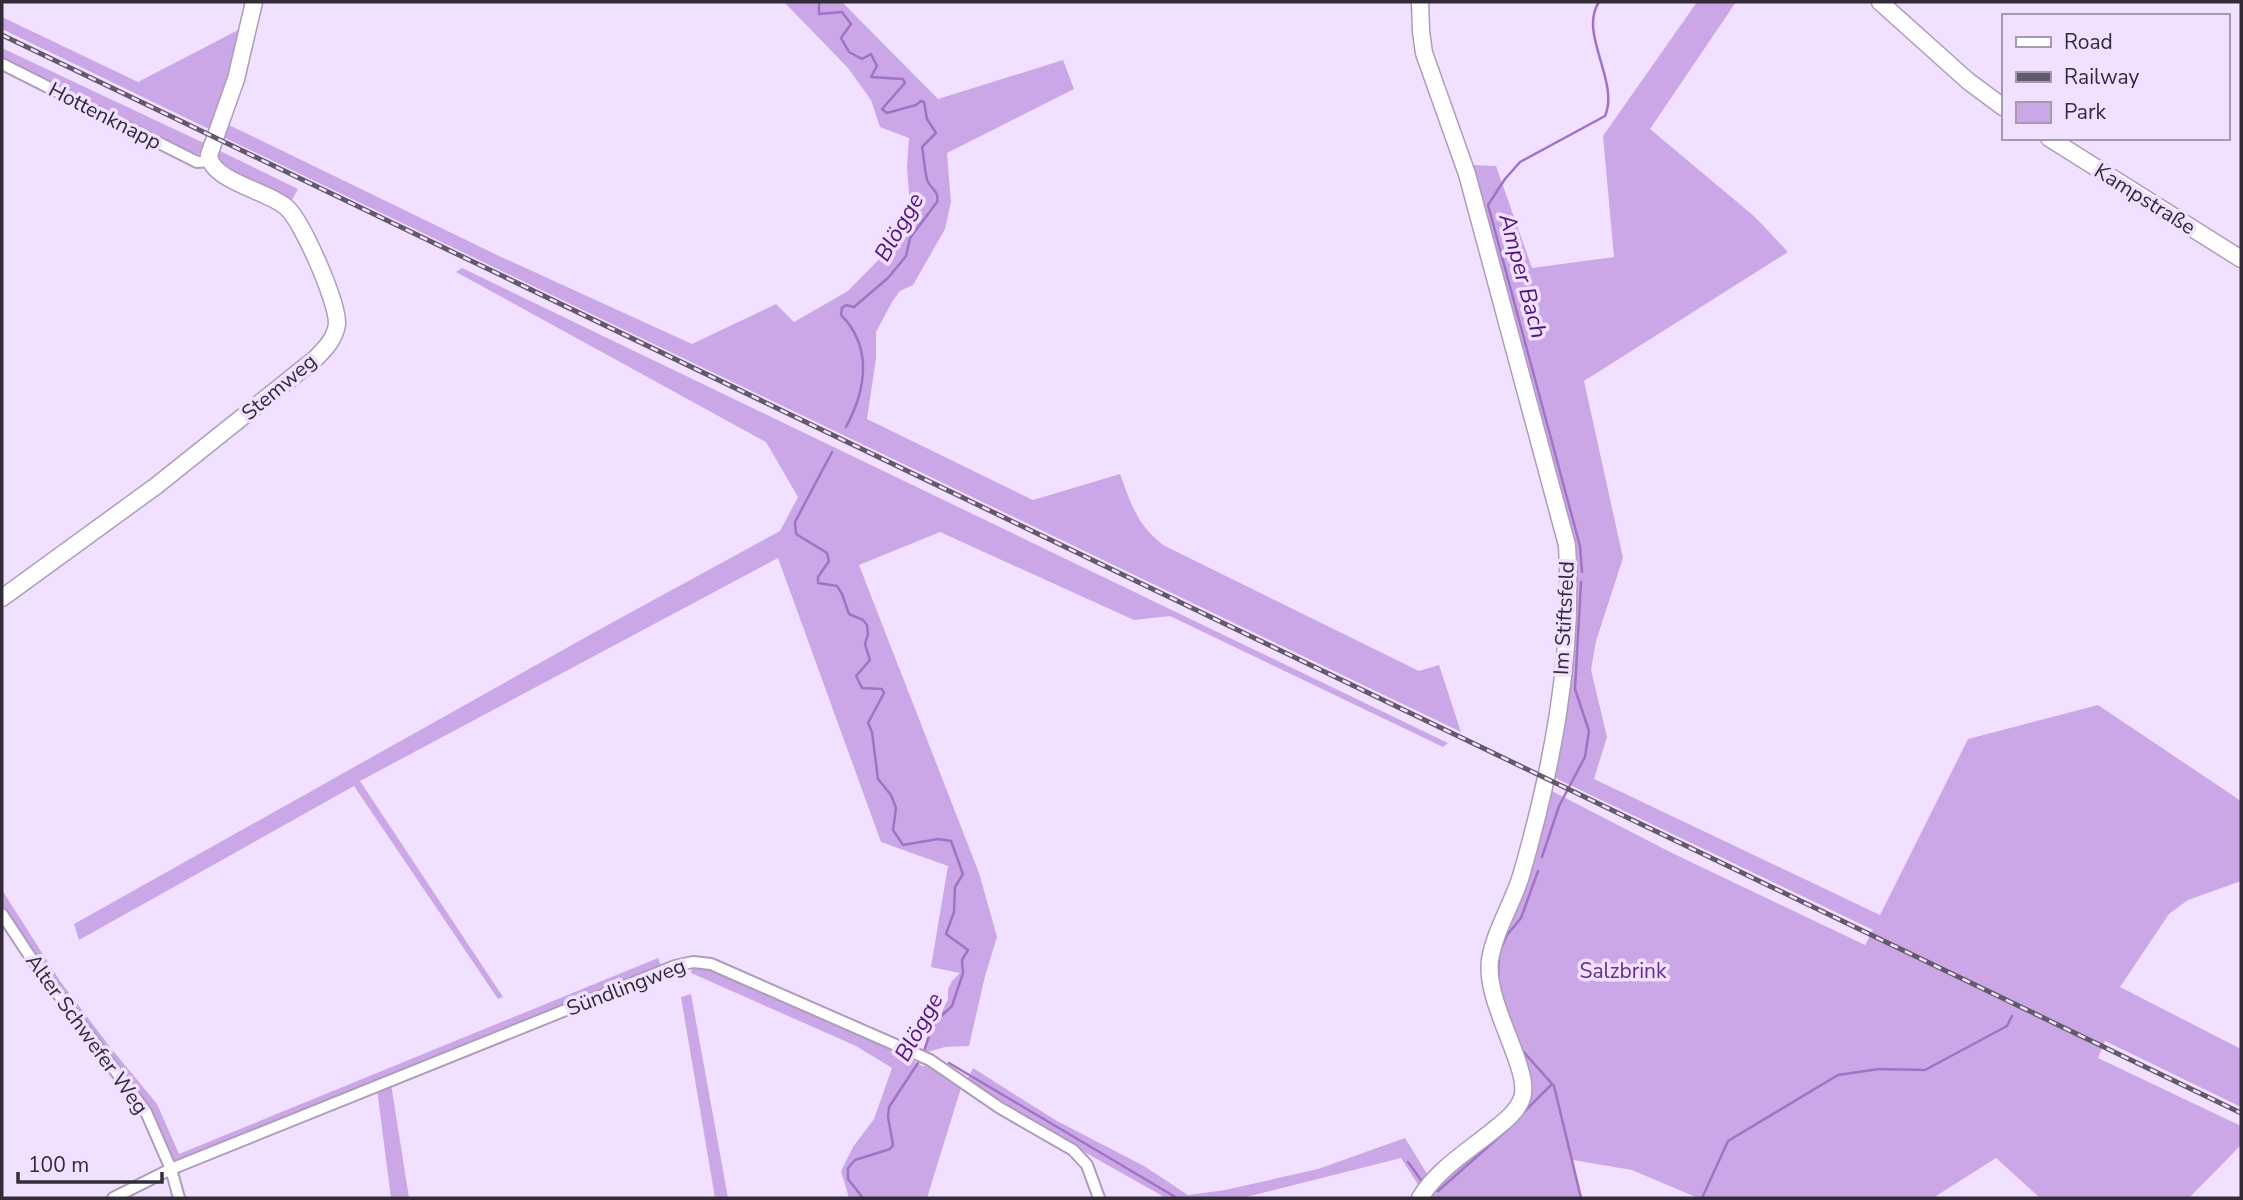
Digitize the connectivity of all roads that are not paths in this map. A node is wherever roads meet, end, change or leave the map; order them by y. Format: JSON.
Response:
{"nodes":[{"id":1,"x":254,"y":2,"type":"edge"},
{"id":2,"x":1420,"y":2,"type":"edge"},
{"id":3,"x":1880,"y":2,"type":"edge"},
{"id":4,"x":2,"y":64,"type":"edge"},
{"id":5,"x":2002,"y":106,"type":"edge"},
{"id":6,"x":2052,"y":140,"type":"edge"},
{"id":7,"x":210,"y":161,"type":"junction"},
{"id":8,"x":2241,"y":259,"type":"edge"},
{"id":9,"x":2,"y":598,"type":"edge"},
{"id":10,"x":2,"y":914,"type":"edge"},
{"id":11,"x":171,"y":1169,"type":"junction"},
{"id":12,"x":1421,"y":1197,"type":"edge"},
{"id":13,"x":113,"y":1198,"type":"edge"},
{"id":14,"x":179,"y":1198,"type":"edge"},
{"id":15,"x":1099,"y":1198,"type":"edge"}],
"edges":[{"from":1,"to":7,"type":"street"},
{"from":2,"to":12,"type":"street","name":"Im Stiftsfeld"},
{"from":3,"to":5,"type":"street"},
{"from":4,"to":7,"type":"street","name":"Hottenknapp"},
{"from":6,"to":8,"type":"street","name":"Kampstraße"},
{"from":7,"to":9,"type":"street","name":"Stemweg"},
{"from":10,"to":11,"type":"street","name":"Alter Schwefer Weg"},
{"from":11,"to":13,"type":"street","name":"Sündlingweg"},
{"from":11,"to":14,"type":"street","name":"Alter Schwefer Weg"},
{"from":11,"to":15,"type":"street","name":"Sündlingweg"}]}
